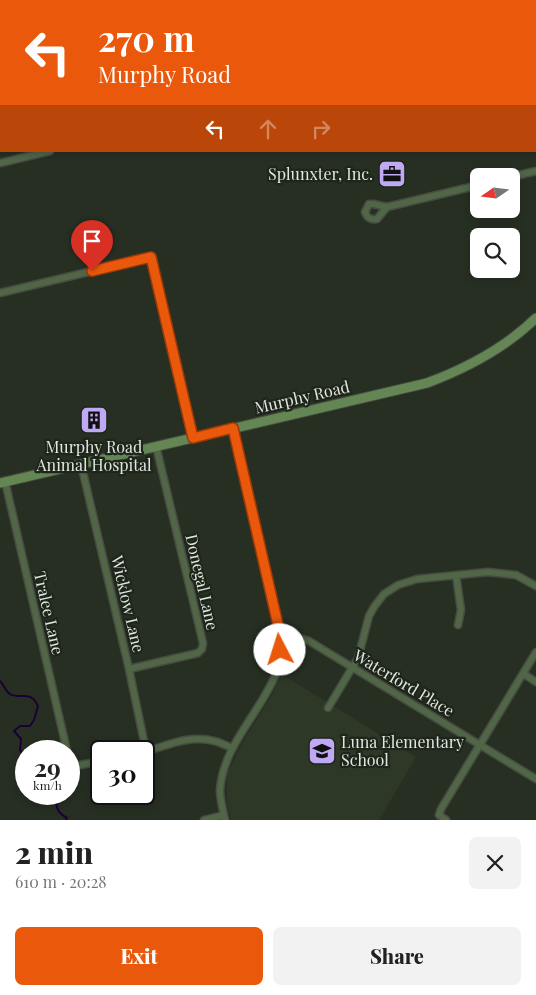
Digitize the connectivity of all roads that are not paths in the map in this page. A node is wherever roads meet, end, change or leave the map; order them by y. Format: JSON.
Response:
{"nodes":[{"id":1,"x":46,"y":152,"type":"edge"},
{"id":2,"x":0,"y":163,"type":"edge"},
{"id":3,"x":536,"y":171,"type":"edge"},
{"id":4,"x":520,"y":175,"type":"edge"},
{"id":5,"x":470,"y":187,"type":"edge"},
{"id":6,"x":387,"y":208,"type":"dead end"},
{"id":7,"x":0,"y":293,"type":"edge"},
{"id":8,"x":536,"y":318,"type":"edge"},
{"id":9,"x":233,"y":428,"type":"junction"},
{"id":10,"x":193,"y":438,"type":"junction"},
{"id":11,"x":156,"y":446,"type":"junction"},
{"id":12,"x":81,"y":464,"type":"junction"},
{"id":13,"x":3,"y":482,"type":"edge"},
{"id":14,"x":456,"y":575,"type":"junction"},
{"id":15,"x":536,"y":586,"type":"edge"},
{"id":16,"x":458,"y":625,"type":"dead end"},
{"id":17,"x":281,"y":638,"type":"junction"},
{"id":18,"x":536,"y":652,"type":"edge"},
{"id":19,"x":352,"y":668,"type":"junction"},
{"id":20,"x":129,"y":669,"type":"junction"},
{"id":21,"x":524,"y":674,"type":"junction"},
{"id":22,"x":536,"y":682,"type":"edge"},
{"id":23,"x":328,"y":708,"type":"dead end"},
{"id":24,"x":64,"y":740,"type":"edge"},
{"id":25,"x":143,"y":740,"type":"edge"},
{"id":26,"x":480,"y":745,"type":"junction"},
{"id":27,"x":155,"y":748,"type":"edge"},
{"id":28,"x":233,"y":748,"type":"junction"},
{"id":29,"x":536,"y":779,"type":"edge"},
{"id":30,"x":224,"y":817,"type":"edge"},
{"id":31,"x":204,"y":820,"type":"edge"},
{"id":32,"x":446,"y":820,"type":"edge"}],
"edges":[{"from":1,"to":2,"type":"street"},
{"from":3,"to":4,"type":"street"},
{"from":5,"to":6,"type":"street"},
{"from":7,"to":10,"type":"street"},
{"from":8,"to":9,"type":"main road","name":"Murphy Road"},
{"from":9,"to":10,"type":"main road","name":"Murphy Road"},
{"from":9,"to":17,"type":"street"},
{"from":10,"to":11,"type":"main road","name":"Murphy Road"},
{"from":11,"to":12,"type":"main road","name":"Murphy Road"},
{"from":11,"to":20,"type":"street","name":"Donegal Lane"},
{"from":12,"to":13,"type":"main road","name":"Murphy Road"},
{"from":12,"to":20,"type":"street","name":"Wicklow Lane"},
{"from":13,"to":24,"type":"street","name":"Tralee Lane"},
{"from":14,"to":15,"type":"street"},
{"from":14,"to":16,"type":"street"},
{"from":14,"to":19,"type":"street"},
{"from":17,"to":19,"type":"street","name":"Waterford Place"},
{"from":17,"to":28,"type":"street"},
{"from":18,"to":21,"type":"street"},
{"from":19,"to":23,"type":"street"},
{"from":19,"to":26,"type":"street","name":"Waterford Place"},
{"from":20,"to":25,"type":"street","name":"Wicklow Lane"},
{"from":21,"to":22,"type":"street"},
{"from":21,"to":26,"type":"street"},
{"from":26,"to":29,"type":"street","name":"Waterford Place"},
{"from":26,"to":32,"type":"street"},
{"from":27,"to":28,"type":"street"},
{"from":28,"to":30,"type":"street"},
{"from":30,"to":31,"type":"street"}]}
